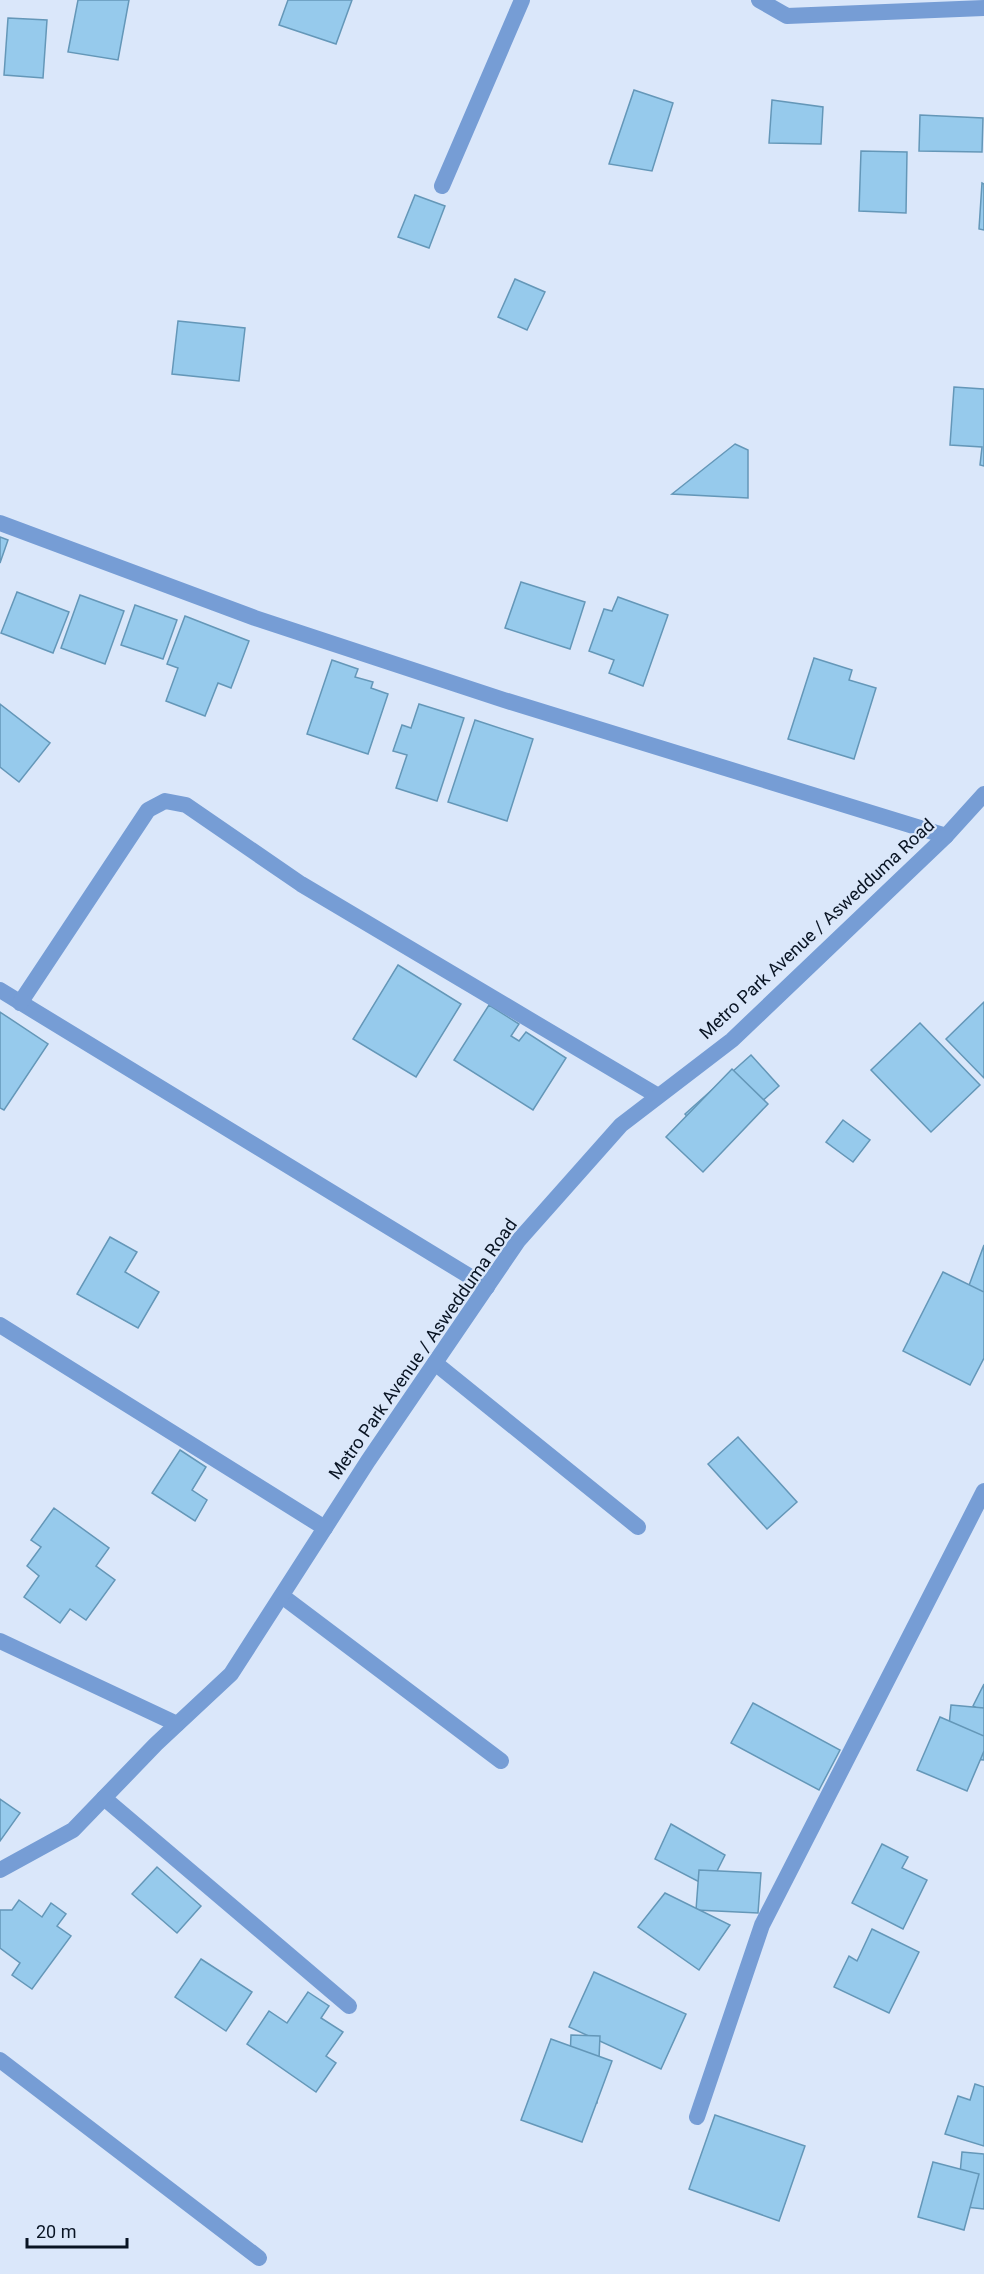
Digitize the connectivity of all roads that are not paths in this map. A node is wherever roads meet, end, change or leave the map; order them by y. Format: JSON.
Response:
{"nodes":[{"id":1,"x":522,"y":0,"type":"edge"},
{"id":2,"x":759,"y":0,"type":"edge"},
{"id":3,"x":984,"y":8,"type":"edge"},
{"id":4,"x":442,"y":186,"type":"dead end"},
{"id":5,"x":0,"y":523,"type":"edge"},
{"id":6,"x":984,"y":794,"type":"edge"},
{"id":7,"x":946,"y":836,"type":"junction"},
{"id":8,"x":0,"y":990,"type":"edge"},
{"id":9,"x":20,"y":1003,"type":"junction"},
{"id":10,"x":658,"y":1096,"type":"junction"},
{"id":11,"x":486,"y":1287,"type":"junction"},
{"id":12,"x":0,"y":1325,"type":"edge"},
{"id":13,"x":435,"y":1363,"type":"junction"},
{"id":14,"x":984,"y":1491,"type":"edge"},
{"id":15,"x":638,"y":1527,"type":"dead end"},
{"id":16,"x":325,"y":1528,"type":"junction"},
{"id":17,"x":282,"y":1596,"type":"junction"},
{"id":18,"x":0,"y":1641,"type":"edge"},
{"id":19,"x":177,"y":1724,"type":"junction"},
{"id":20,"x":501,"y":1761,"type":"dead end"},
{"id":21,"x":104,"y":1798,"type":"junction"},
{"id":22,"x":0,"y":1870,"type":"edge"},
{"id":23,"x":349,"y":2006,"type":"dead end"},
{"id":24,"x":0,"y":2060,"type":"edge"},
{"id":25,"x":697,"y":2117,"type":"dead end"},
{"id":26,"x":259,"y":2258,"type":"dead end"}],
"edges":[{"from":1,"to":4,"type":"street"},
{"from":2,"to":3,"type":"street"},
{"from":5,"to":7,"type":"street"},
{"from":6,"to":7,"type":"street","name":"Metro Park Avenue / Aswedduma Road"},
{"from":7,"to":10,"type":"street","name":"Metro Park Avenue / Aswedduma Road"},
{"from":8,"to":9,"type":"street"},
{"from":9,"to":10,"type":"street"},
{"from":9,"to":11,"type":"street"},
{"from":10,"to":11,"type":"street","name":"Metro Park Avenue / Aswedduma Road"},
{"from":11,"to":13,"type":"street","name":"Metro Park Avenue / Aswedduma Road"},
{"from":12,"to":16,"type":"street"},
{"from":13,"to":15,"type":"street"},
{"from":13,"to":16,"type":"street","name":"Metro Park Avenue / Aswedduma Road"},
{"from":14,"to":25,"type":"street"},
{"from":16,"to":17,"type":"street","name":"Metro Park Avenue / Aswedduma Road"},
{"from":17,"to":19,"type":"street","name":"Metro Park Avenue / Aswedduma Road"},
{"from":17,"to":20,"type":"street"},
{"from":18,"to":19,"type":"street"},
{"from":19,"to":21,"type":"street","name":"Metro Park Avenue / Aswedduma Road"},
{"from":21,"to":22,"type":"street","name":"Metro Park Avenue / Aswedduma Road"},
{"from":21,"to":23,"type":"street"},
{"from":24,"to":26,"type":"street"}]}
